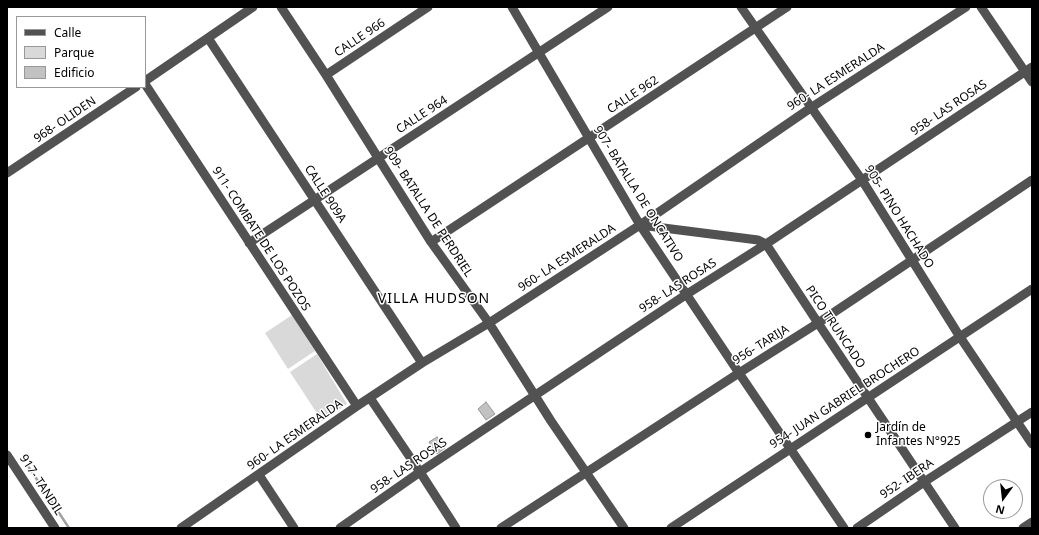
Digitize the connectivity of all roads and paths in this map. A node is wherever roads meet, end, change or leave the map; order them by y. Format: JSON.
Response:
{"nodes":[{"id":1,"x":253,"y":7,"type":"edge"},
{"id":2,"x":281,"y":7,"type":"edge"},
{"id":3,"x":428,"y":7,"type":"edge"},
{"id":4,"x":512,"y":7,"type":"edge"},
{"id":5,"x":608,"y":7,"type":"edge"},
{"id":6,"x":741,"y":7,"type":"edge"},
{"id":7,"x":787,"y":7,"type":"edge"},
{"id":8,"x":966,"y":7,"type":"edge"},
{"id":9,"x":980,"y":7,"type":"edge"},
{"id":10,"x":756,"y":28,"type":"junction"},
{"id":11,"x":208,"y":38,"type":"junction"},
{"id":12,"x":539,"y":51,"type":"junction"},
{"id":13,"x":1029,"y":69,"type":"edge"},
{"id":14,"x":326,"y":75,"type":"junction"},
{"id":15,"x":146,"y":80,"type":"edge"},
{"id":16,"x":1032,"y":82,"type":"edge"},
{"id":17,"x":146,"y":86,"type":"edge"},
{"id":18,"x":134,"y":88,"type":"edge"},
{"id":19,"x":812,"y":107,"type":"junction"},
{"id":20,"x":589,"y":138,"type":"junction"},
{"id":21,"x":378,"y":158,"type":"junction"},
{"id":22,"x":7,"y":173,"type":"edge"},
{"id":23,"x":862,"y":180,"type":"junction"},
{"id":24,"x":1032,"y":180,"type":"edge"},
{"id":25,"x":315,"y":200,"type":"junction"},
{"id":26,"x":640,"y":225,"type":"junction"},
{"id":27,"x":431,"y":242,"type":"junction"},
{"id":28,"x":249,"y":243,"type":"junction"},
{"id":29,"x":766,"y":244,"type":"junction"},
{"id":30,"x":913,"y":260,"type":"junction"},
{"id":31,"x":1032,"y":289,"type":"edge"},
{"id":32,"x":687,"y":294,"type":"junction"},
{"id":33,"x":489,"y":323,"type":"junction"},
{"id":34,"x":818,"y":324,"type":"junction"},
{"id":35,"x":960,"y":337,"type":"junction"},
{"id":36,"x":422,"y":363,"type":"junction"},
{"id":37,"x":739,"y":373,"type":"junction"},
{"id":38,"x":535,"y":396,"type":"junction"},
{"id":39,"x":370,"y":398,"type":"junction"},
{"id":40,"x":868,"y":398,"type":"junction"},
{"id":41,"x":357,"y":406,"type":"junction"},
{"id":42,"x":1032,"y":412,"type":"edge"},
{"id":43,"x":1017,"y":422,"type":"junction"},
{"id":44,"x":1032,"y":444,"type":"edge"},
{"id":45,"x":791,"y":448,"type":"junction"},
{"id":46,"x":7,"y":455,"type":"edge"},
{"id":47,"x":420,"y":472,"type":"junction"},
{"id":48,"x":586,"y":472,"type":"junction"},
{"id":49,"x":259,"y":475,"type":"junction"},
{"id":50,"x":924,"y":482,"type":"junction"},
{"id":51,"x":1032,"y":522,"type":"edge"},
{"id":52,"x":55,"y":528,"type":"edge"},
{"id":53,"x":181,"y":528,"type":"edge"},
{"id":54,"x":294,"y":528,"type":"edge"},
{"id":55,"x":340,"y":528,"type":"edge"},
{"id":56,"x":456,"y":528,"type":"edge"},
{"id":57,"x":501,"y":528,"type":"edge"},
{"id":58,"x":624,"y":528,"type":"edge"},
{"id":59,"x":671,"y":528,"type":"edge"},
{"id":60,"x":844,"y":528,"type":"edge"},
{"id":61,"x":857,"y":528,"type":"edge"},
{"id":62,"x":955,"y":528,"type":"edge"},
{"id":63,"x":1023,"y":528,"type":"edge"}],
"edges":[{"from":1,"to":11,"type":"street"},
{"from":2,"to":14,"type":"street","name":"909- BATALLA DE PERDRIEL"},
{"from":3,"to":14,"type":"street","name":"CALLE 966"},
{"from":4,"to":12,"type":"street","name":"907- BATALLA DE ONCATIVO"},
{"from":5,"to":12,"type":"street","name":"CALLE 964"},
{"from":6,"to":10,"type":"street","name":"905- PINO HACHADO"},
{"from":7,"to":10,"type":"street","name":"CALLE 962"},
{"from":8,"to":19,"type":"street","name":"960- LA ESMERALDA"},
{"from":9,"to":13,"type":"street"},
{"from":10,"to":19,"type":"street","name":"905- PINO HACHADO"},
{"from":10,"to":20,"type":"street","name":"CALLE 962"},
{"from":11,"to":15,"type":"street"},
{"from":11,"to":25,"type":"street","name":"CALLE 909A"},
{"from":12,"to":20,"type":"street","name":"907- BATALLA DE ONCATIVO"},
{"from":12,"to":21,"type":"street","name":"CALLE 964"},
{"from":13,"to":16,"type":"street"},
{"from":13,"to":23,"type":"street","name":"958- LAS ROSAS"},
{"from":14,"to":21,"type":"street","name":"909- BATALLA DE PERDRIEL"},
{"from":17,"to":28,"type":"street","name":"911- COMBATE DE LOS POZOS"},
{"from":18,"to":22,"type":"street","name":"968- OLIDEN"},
{"from":19,"to":23,"type":"street","name":"905- PINO HACHADO"},
{"from":19,"to":26,"type":"street","name":"960- LA ESMERALDA"},
{"from":20,"to":26,"type":"street","name":"907- BATALLA DE ONCATIVO"},
{"from":20,"to":27,"type":"street","name":"CALLE 962"},
{"from":21,"to":25,"type":"street","name":"CALLE 964"},
{"from":21,"to":27,"type":"street","name":"909- BATALLA DE PERDRIEL"},
{"from":23,"to":29,"type":"street","name":"958- LAS ROSAS"},
{"from":23,"to":30,"type":"street","name":"905- PINO HACHADO"},
{"from":24,"to":30,"type":"street","name":"956- TARIJA"},
{"from":25,"to":28,"type":"street","name":"CALLE 964"},
{"from":25,"to":36,"type":"street","name":"CALLE 909A"},
{"from":26,"to":29,"type":"street"},
{"from":26,"to":32,"type":"street","name":"907- BATALLA DE ONCATIVO"},
{"from":26,"to":33,"type":"street","name":"960- LA ESMERALDA"},
{"from":27,"to":33,"type":"street","name":"909- BATALLA DE PERDRIEL"},
{"from":28,"to":41,"type":"street","name":"911- COMBATE DE LOS POZOS"},
{"from":29,"to":32,"type":"street","name":"958- LAS ROSAS"},
{"from":29,"to":34,"type":"street","name":"PICO TRUNCADO"},
{"from":30,"to":34,"type":"street","name":"956- TARIJA"},
{"from":30,"to":35,"type":"street","name":"905- PINO HACHADO"},
{"from":31,"to":35,"type":"street","name":"954- JUAN GABRIEL BROCHERO"},
{"from":32,"to":37,"type":"street","name":"907- BATALLA DE ONCATIVO"},
{"from":32,"to":38,"type":"street","name":"958- LAS ROSAS"},
{"from":33,"to":36,"type":"street","name":"960- LA ESMERALDA"},
{"from":33,"to":38,"type":"street","name":"909- BATALLA DE PERDRIEL"},
{"from":34,"to":37,"type":"street","name":"956- TARIJA"},
{"from":34,"to":40,"type":"street","name":"PICO TRUNCADO"},
{"from":35,"to":40,"type":"street","name":"954- JUAN GABRIEL BROCHERO"},
{"from":35,"to":43,"type":"street","name":"905- PINO HACHADO"},
{"from":36,"to":39,"type":"street","name":"960- LA ESMERALDA"},
{"from":37,"to":45,"type":"street","name":"907- BATALLA DE ONCATIVO"},
{"from":37,"to":48,"type":"street","name":"956- TARIJA"},
{"from":38,"to":47,"type":"street","name":"958- LAS ROSAS"},
{"from":38,"to":48,"type":"street","name":"909- BATALLA DE PERDRIEL"},
{"from":39,"to":41,"type":"street","name":"960- LA ESMERALDA"},
{"from":39,"to":47,"type":"street"},
{"from":40,"to":45,"type":"street","name":"954- JUAN GABRIEL BROCHERO"},
{"from":40,"to":50,"type":"street","name":"PICO TRUNCADO"},
{"from":41,"to":49,"type":"street","name":"960- LA ESMERALDA"},
{"from":42,"to":43,"type":"street","name":"952- IBERA"},
{"from":43,"to":44,"type":"street","name":"905- PINO HACHADO"},
{"from":43,"to":50,"type":"street","name":"952- IBERA"},
{"from":45,"to":59,"type":"street","name":"954- JUAN GABRIEL BROCHERO"},
{"from":45,"to":60,"type":"street","name":"907- BATALLA DE ONCATIVO"},
{"from":46,"to":52,"type":"street","name":"917- TANDIL"},
{"from":47,"to":55,"type":"street","name":"958- LAS ROSAS"},
{"from":47,"to":56,"type":"street"},
{"from":48,"to":57,"type":"street","name":"956- TARIJA"},
{"from":48,"to":58,"type":"street","name":"909- BATALLA DE PERDRIEL"},
{"from":49,"to":53,"type":"street","name":"960- LA ESMERALDA"},
{"from":49,"to":54,"type":"street"},
{"from":50,"to":61,"type":"street","name":"952- IBERA"},
{"from":50,"to":62,"type":"street","name":"PICO TRUNCADO"},
{"from":51,"to":63,"type":"street"}]}
